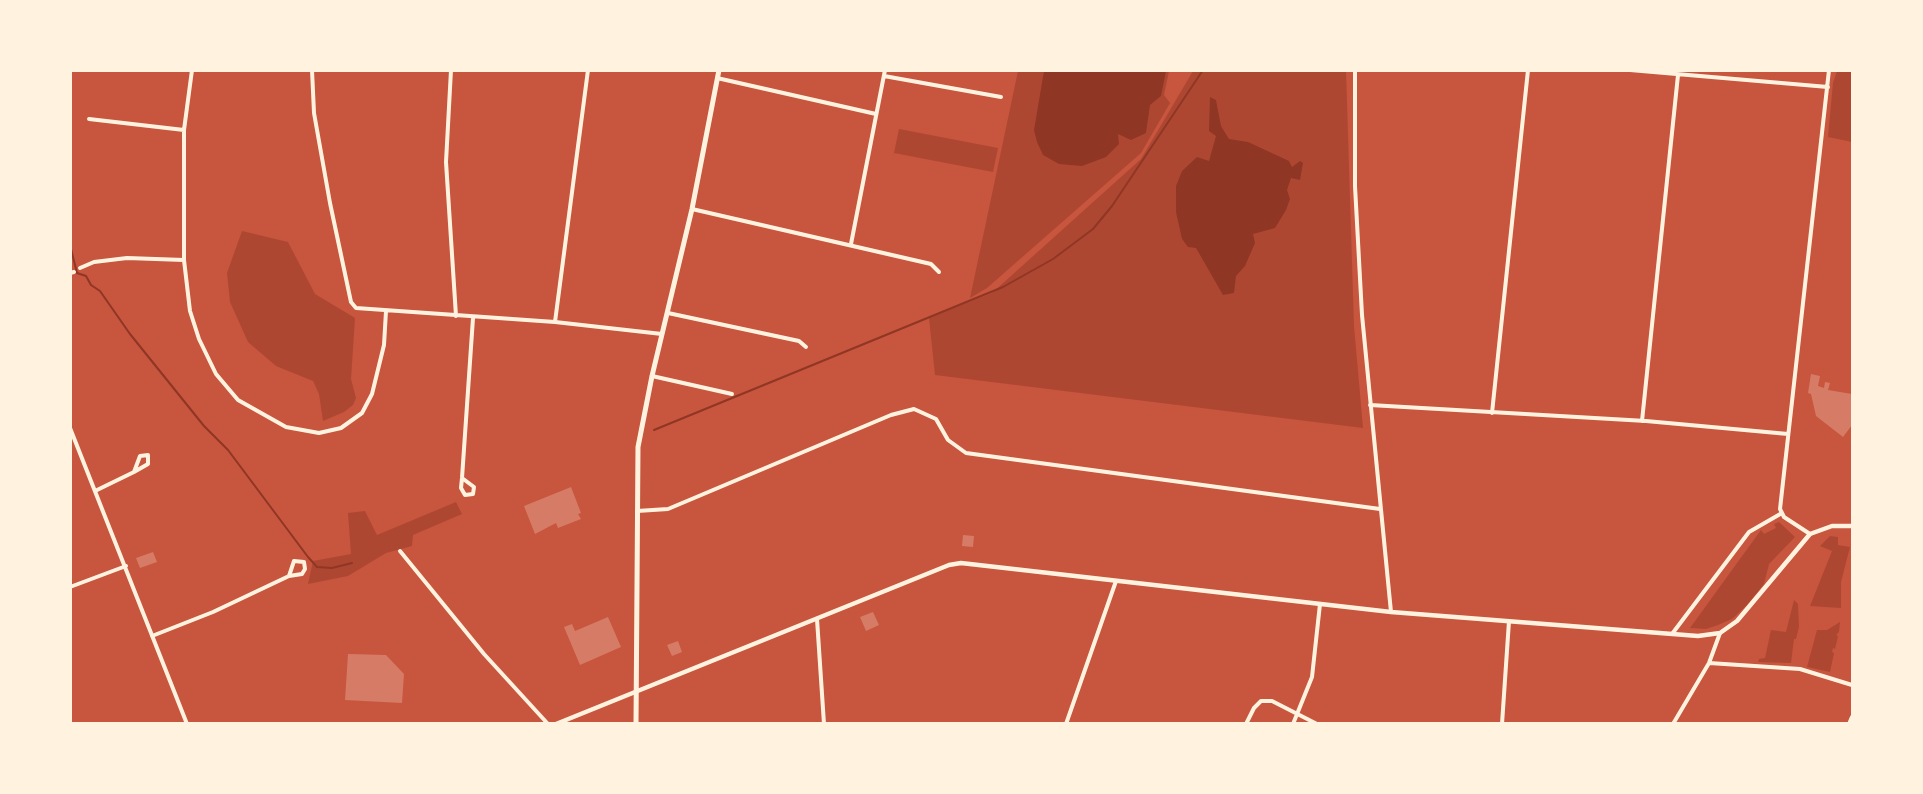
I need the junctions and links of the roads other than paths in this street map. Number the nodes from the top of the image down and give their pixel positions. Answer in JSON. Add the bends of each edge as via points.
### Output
{"nodes":[{"id":1,"x":192,"y":70,"type":"edge"},
{"id":2,"x":312,"y":70,"type":"edge"},
{"id":3,"x":451,"y":70,"type":"edge"},
{"id":4,"x":588,"y":70,"type":"edge"},
{"id":5,"x":719,"y":70,"type":"edge"},
{"id":6,"x":885,"y":70,"type":"edge"},
{"id":7,"x":1356,"y":70,"type":"edge"},
{"id":8,"x":1528,"y":70,"type":"edge"},
{"id":9,"x":1630,"y":70,"type":"edge"},
{"id":10,"x":1829,"y":70,"type":"edge"},
{"id":11,"x":1678,"y":75,"type":"junction"},
{"id":12,"x":884,"y":76,"type":"junction"},
{"id":13,"x":717,"y":78,"type":"junction"},
{"id":14,"x":1828,"y":87,"type":"junction"},
{"id":15,"x":1000,"y":97,"type":"dead end"},
{"id":16,"x":876,"y":114,"type":"junction"},
{"id":17,"x":89,"y":119,"type":"dead end"},
{"id":18,"x":184,"y":130,"type":"junction"},
{"id":19,"x":692,"y":209,"type":"junction"},
{"id":20,"x":851,"y":244,"type":"junction"},
{"id":21,"x":183,"y":260,"type":"junction"},
{"id":22,"x":80,"y":268,"type":"dead end"},
{"id":23,"x":939,"y":272,"type":"dead end"},
{"id":24,"x":386,"y":311,"type":"junction"},
{"id":25,"x":668,"y":313,"type":"junction"},
{"id":26,"x":456,"y":316,"type":"junction"},
{"id":27,"x":473,"y":318,"type":"junction"},
{"id":28,"x":555,"y":322,"type":"junction"},
{"id":29,"x":663,"y":334,"type":"junction"},
{"id":30,"x":806,"y":347,"type":"dead end"},
{"id":31,"x":652,"y":376,"type":"junction"},
{"id":32,"x":732,"y":394,"type":"dead end"},
{"id":33,"x":1370,"y":405,"type":"junction"},
{"id":34,"x":1492,"y":413,"type":"junction"},
{"id":35,"x":1642,"y":421,"type":"junction"},
{"id":36,"x":70,"y":428,"type":"edge"},
{"id":37,"x":1788,"y":434,"type":"junction"},
{"id":38,"x":134,"y":472,"type":"junction"},
{"id":39,"x":462,"y":477,"type":"junction"},
{"id":40,"x":95,"y":491,"type":"junction"},
{"id":41,"x":1380,"y":509,"type":"junction"},
{"id":42,"x":636,"y":511,"type":"junction"},
{"id":43,"x":1782,"y":513,"type":"junction"},
{"id":44,"x":1852,"y":526,"type":"edge"},
{"id":45,"x":1810,"y":534,"type":"junction"},
{"id":46,"x":400,"y":551,"type":"dead end"},
{"id":47,"x":126,"y":566,"type":"junction"},
{"id":48,"x":289,"y":576,"type":"junction"},
{"id":49,"x":1116,"y":580,"type":"junction"},
{"id":50,"x":70,"y":587,"type":"edge"},
{"id":51,"x":1320,"y":604,"type":"junction"},
{"id":52,"x":1390,"y":612,"type":"junction"},
{"id":53,"x":817,"y":619,"type":"junction"},
{"id":54,"x":1509,"y":621,"type":"junction"},
{"id":55,"x":1720,"y":633,"type":"junction"},
{"id":56,"x":1672,"y":634,"type":"junction"},
{"id":57,"x":152,"y":636,"type":"junction"},
{"id":58,"x":1709,"y":663,"type":"junction"},
{"id":59,"x":1852,"y":685,"type":"edge"},
{"id":60,"x":636,"y":691,"type":"junction"},
{"id":61,"x":1297,"y":714,"type":"junction"},
{"id":62,"x":1852,"y":717,"type":"edge"},
{"id":63,"x":187,"y":723,"type":"edge"},
{"id":64,"x":548,"y":723,"type":"edge"},
{"id":65,"x":556,"y":723,"type":"edge"},
{"id":66,"x":636,"y":723,"type":"edge"},
{"id":67,"x":824,"y":723,"type":"edge"},
{"id":68,"x":1066,"y":723,"type":"edge"},
{"id":69,"x":1246,"y":723,"type":"edge"},
{"id":70,"x":1293,"y":723,"type":"edge"},
{"id":71,"x":1317,"y":723,"type":"edge"},
{"id":72,"x":1502,"y":723,"type":"edge"},
{"id":73,"x":1673,"y":723,"type":"edge"},
{"id":74,"x":1849,"y":723,"type":"edge"}],
"edges":[{"from":1,"to":18,"type":"street"},
{"from":2,"to":24,"type":"street","via":[[314,113],[351,302],[356,308]]},
{"from":3,"to":26,"type":"street","via":[[446,162]]},
{"from":4,"to":28,"type":"street"},
{"from":5,"to":13,"type":"main road"},
{"from":6,"to":12,"type":"street"},
{"from":7,"to":33,"type":"street","via":[[1355,186]]},
{"from":8,"to":34,"type":"street"},
{"from":9,"to":11,"type":"street"},
{"from":10,"to":14,"type":"street"},
{"from":11,"to":14,"type":"street"},
{"from":11,"to":35,"type":"street"},
{"from":12,"to":15,"type":"street"},
{"from":12,"to":16,"type":"street"},
{"from":13,"to":16,"type":"street"},
{"from":13,"to":19,"type":"main road"},
{"from":14,"to":37,"type":"street"},
{"from":16,"to":20,"type":"street"},
{"from":17,"to":18,"type":"street"},
{"from":18,"to":21,"type":"street"},
{"from":19,"to":20,"type":"street"},
{"from":19,"to":25,"type":"main road"},
{"from":20,"to":23,"type":"street","via":[[931,264]]},
{"from":21,"to":22,"type":"street","via":[[127,258]]},
{"from":21,"to":24,"type":"street","via":[[190,311],[216,374],[238,400],[299,430],[319,433],[341,428],[362,413],[378,373]]},
{"from":24,"to":26,"type":"street"},
{"from":25,"to":29,"type":"main road"},
{"from":25,"to":30,"type":"street","via":[[799,341]]},
{"from":26,"to":27,"type":"street"},
{"from":27,"to":28,"type":"street"},
{"from":27,"to":39,"type":"street"},
{"from":28,"to":29,"type":"street"},
{"from":29,"to":31,"type":"main road"},
{"from":31,"to":32,"type":"street"},
{"from":31,"to":42,"type":"main road","via":[[638,447]]},
{"from":33,"to":34,"type":"street"},
{"from":33,"to":41,"type":"street"},
{"from":34,"to":35,"type":"street"},
{"from":35,"to":37,"type":"street"},
{"from":36,"to":40,"type":"street"},
{"from":37,"to":43,"type":"street"},
{"from":38,"to":38,"type":"street","via":[[149,463],[148,455],[140,456]]},
{"from":38,"to":40,"type":"street"},
{"from":39,"to":39,"type":"street","via":[[462,493],[473,494],[474,487]]},
{"from":40,"to":47,"type":"street"},
{"from":41,"to":42,"type":"street","via":[[966,453],[948,440],[936,419],[914,409],[668,508]]},
{"from":41,"to":52,"type":"street"},
{"from":42,"to":60,"type":"main road"},
{"from":43,"to":45,"type":"street"},
{"from":43,"to":56,"type":"street","via":[[1749,532]]},
{"from":44,"to":45,"type":"street","via":[[1832,526]]},
{"from":45,"to":55,"type":"street","via":[[1737,621]]},
{"from":46,"to":64,"type":"street","via":[[484,654]]},
{"from":47,"to":50,"type":"street"},
{"from":47,"to":57,"type":"street"},
{"from":48,"to":48,"type":"street","via":[[303,572],[304,562],[294,561]]},
{"from":48,"to":57,"type":"street"},
{"from":49,"to":51,"type":"street"},
{"from":49,"to":53,"type":"street","via":[[961,563]]},
{"from":49,"to":68,"type":"street"},
{"from":51,"to":52,"type":"street"},
{"from":51,"to":61,"type":"street","via":[[1312,676]]},
{"from":52,"to":54,"type":"street"},
{"from":53,"to":60,"type":"street"},
{"from":53,"to":67,"type":"street"},
{"from":54,"to":56,"type":"street"},
{"from":54,"to":72,"type":"street"},
{"from":55,"to":56,"type":"street"},
{"from":55,"to":58,"type":"street"},
{"from":57,"to":63,"type":"street"},
{"from":58,"to":59,"type":"street","via":[[1800,669]]},
{"from":58,"to":73,"type":"street"},
{"from":60,"to":65,"type":"street"},
{"from":60,"to":66,"type":"main road"},
{"from":61,"to":69,"type":"street","via":[[1272,701],[1261,701]]},
{"from":61,"to":70,"type":"street"},
{"from":61,"to":71,"type":"street"},
{"from":62,"to":74,"type":"street"}]}
